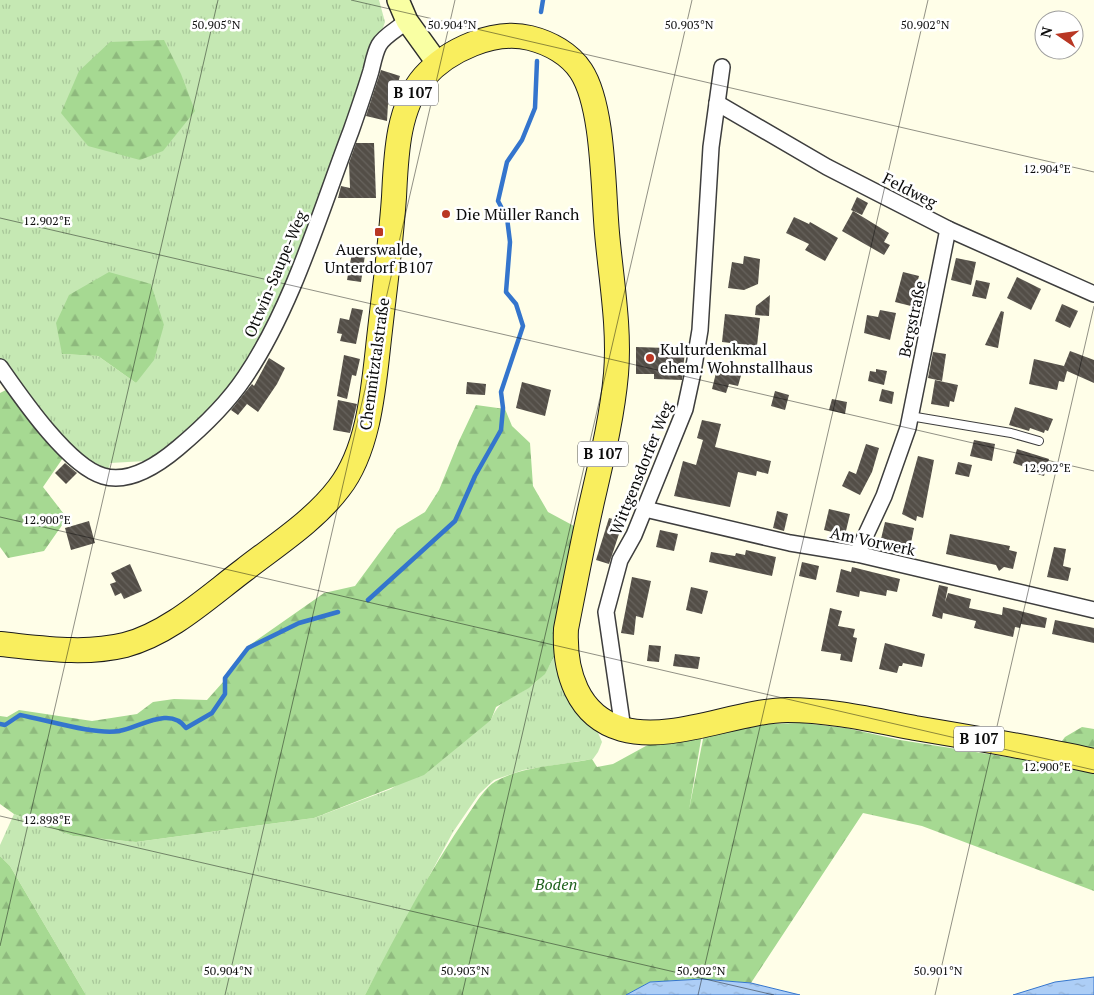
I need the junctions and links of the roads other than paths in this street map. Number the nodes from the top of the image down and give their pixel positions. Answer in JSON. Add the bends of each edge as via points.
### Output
{"nodes":[{"id":1,"x":398,"y":0,"type":"edge"},
{"id":2,"x":407,"y":21,"type":"junction"},
{"id":3,"x":438,"y":64,"type":"junction"},
{"id":4,"x":722,"y":66,"type":"dead end"},
{"id":5,"x":717,"y":103,"type":"junction"},
{"id":6,"x":948,"y":229,"type":"junction"},
{"id":7,"x":1094,"y":294,"type":"edge"},
{"id":8,"x":0,"y":368,"type":"edge"},
{"id":9,"x":910,"y":416,"type":"junction"},
{"id":10,"x":1039,"y":440,"type":"dead end"},
{"id":11,"x":645,"y":510,"type":"junction"},
{"id":12,"x":857,"y":554,"type":"junction"},
{"id":13,"x":1094,"y":610,"type":"edge"},
{"id":14,"x":0,"y":644,"type":"edge"},
{"id":15,"x":623,"y":729,"type":"junction"},
{"id":16,"x":1094,"y":760,"type":"edge"}],
"edges":[{"from":1,"to":2,"type":"main road"},
{"from":2,"to":3,"type":"main road"},
{"from":2,"to":8,"type":"street","name":"Ottwin-Saupe-Weg","via":[[379,45],[360,109],[270,336],[234,391],[192,436],[162,461],[143,471],[103,476],[82,464],[59,443]]},
{"from":3,"to":14,"type":"main road","name":"Chemnitztalstraße","number":"B 107","via":[[415,88],[403,123],[373,388],[359,450],[340,487],[307,521],[202,602],[144,638],[118,646],[75,650]]},
{"from":3,"to":15,"type":"main road","number":"B 107","via":[[474,44],[523,36],[545,43],[569,57],[590,88],[598,136],[615,322],[616,373],[566,629],[565,653],[568,671],[580,697],[600,717]]},
{"from":4,"to":5,"type":"street","name":"Wittgensdorfer Weg"},
{"from":5,"to":6,"type":"street","name":"Feldweg","via":[[828,167]]},
{"from":5,"to":11,"type":"street","name":"Wittgensdorfer Weg","via":[[711,147],[700,330],[693,372],[685,409]]},
{"from":6,"to":7,"type":"street","name":"Feldweg"},
{"from":6,"to":9,"type":"street","name":"Bergstraße"},
{"from":9,"to":10,"type":"lane"},
{"from":9,"to":12,"type":"street","name":"Bergstraße","via":[[897,463]]},
{"from":11,"to":12,"type":"street","name":"Am Vorwerk","via":[[790,543]]},
{"from":11,"to":15,"type":"street","name":"Wittgensdorfer Weg","via":[[620,560],[606,612]]},
{"from":12,"to":13,"type":"street","name":"Am Vorwerk"},
{"from":15,"to":16,"type":"main road","number":"B 107","via":[[653,732],[764,712],[811,711]]}]}
